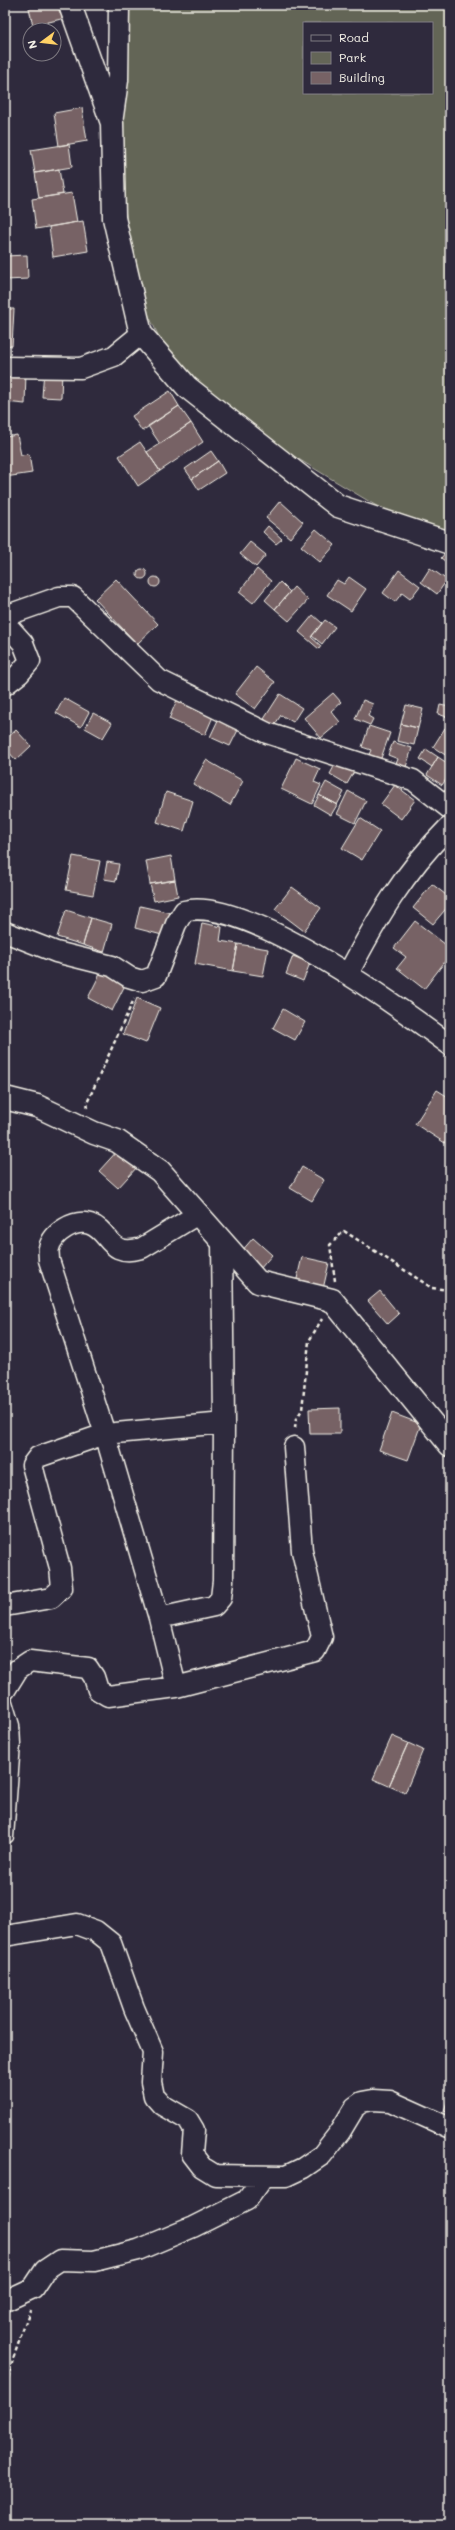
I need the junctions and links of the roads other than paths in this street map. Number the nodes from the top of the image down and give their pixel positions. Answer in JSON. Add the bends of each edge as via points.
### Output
{"nodes":[{"id":1,"x":70,"y":5,"type":"edge"},
{"id":2,"x":119,"y":5,"type":"edge"},
{"id":3,"x":112,"y":123,"type":"junction"},
{"id":4,"x":141,"y":334,"type":"junction"},
{"id":5,"x":5,"y":367,"type":"edge"},
{"id":6,"x":450,"y":543,"type":"edge"},
{"id":7,"x":5,"y":616,"type":"edge"},
{"id":8,"x":5,"y":623,"type":"edge"},
{"id":9,"x":5,"y":685,"type":"edge"},
{"id":10,"x":449,"y":819,"type":"edge"},
{"id":11,"x":5,"y":932,"type":"edge"},
{"id":12,"x":348,"y":974,"type":"junction"},
{"id":13,"x":450,"y":1045,"type":"edge"},
{"id":14,"x":5,"y":1098,"type":"edge"},
{"id":15,"x":198,"y":1214,"type":"junction"},
{"id":16,"x":222,"y":1242,"type":"junction"},
{"id":17,"x":224,"y":1423,"type":"junction"},
{"id":18,"x":105,"y":1434,"type":"junction"},
{"id":19,"x":450,"y":1445,"type":"edge"},
{"id":20,"x":294,"y":1447,"type":"dead end"},
{"id":21,"x":5,"y":1606,"type":"edge"},
{"id":22,"x":159,"y":1618,"type":"junction"},
{"id":23,"x":176,"y":1687,"type":"junction"},
{"id":24,"x":5,"y":1690,"type":"edge"},
{"id":25,"x":5,"y":1695,"type":"edge"},
{"id":26,"x":8,"y":1837,"type":"dead end"},
{"id":27,"x":5,"y":1936,"type":"edge"},
{"id":28,"x":450,"y":2128,"type":"edge"},
{"id":29,"x":264,"y":2177,"type":"junction"},
{"id":30,"x":5,"y":2301,"type":"edge"}],
"edges":[{"from":1,"to":3,"type":"street"},
{"from":2,"to":3,"type":"street","via":[[118,80]]},
{"from":3,"to":4,"type":"street","via":[[114,218]]},
{"from":4,"to":5,"type":"street","via":[[114,356],[81,368]]},
{"from":4,"to":6,"type":"street","via":[[187,387],[338,506]]},
{"from":7,"to":10,"type":"street","via":[[59,596],[73,597],[159,680],[267,733],[413,780]]},
{"from":8,"to":9,"type":"street","via":[[23,643],[30,661]]},
{"from":10,"to":12,"type":"street","via":[[377,918]]},
{"from":11,"to":12,"type":"street","via":[[56,952],[112,966],[129,977],[142,981],[156,976],[176,924],[184,911],[195,908],[257,925]]},
{"from":12,"to":13,"type":"street","via":[[368,985]]},
{"from":14,"to":15,"type":"street","via":[[38,1106],[94,1133],[117,1140],[160,1171]]},
{"from":15,"to":16,"type":"street"},
{"from":15,"to":18,"type":"street","via":[[142,1248],[131,1251],[116,1246],[92,1224],[81,1222],[69,1226],[57,1235],[49,1247],[49,1260]]},
{"from":16,"to":17,"type":"street"},
{"from":16,"to":19,"type":"street","via":[[258,1282],[332,1300]]},
{"from":17,"to":18,"type":"street"},
{"from":17,"to":22,"type":"street","via":[[221,1598],[214,1606]]},
{"from":18,"to":21,"type":"street","via":[[38,1457],[32,1465],[60,1568],[62,1588],[51,1598]]},
{"from":18,"to":22,"type":"street"},
{"from":20,"to":23,"type":"street","via":[[302,1551],[322,1637],[315,1651]]},
{"from":22,"to":23,"type":"street"},
{"from":23,"to":24,"type":"street","via":[[108,1696],[98,1690],[88,1668],[30,1661],[18,1668]]},
{"from":25,"to":26,"type":"lane","via":[[14,1724],[15,1744]]},
{"from":27,"to":29,"type":"street","via":[[77,1924],[96,1931],[111,1942],[134,2008],[153,2052],[151,2082],[154,2096],[162,2105],[188,2120],[194,2130],[192,2154],[202,2167],[214,2175]]},
{"from":28,"to":29,"type":"street","via":[[390,2101],[362,2102],[355,2107],[322,2156],[286,2176]]},
{"from":29,"to":30,"type":"street","via":[[248,2200],[193,2227],[138,2250],[94,2261],[60,2260],[45,2270],[33,2288]]}]}
